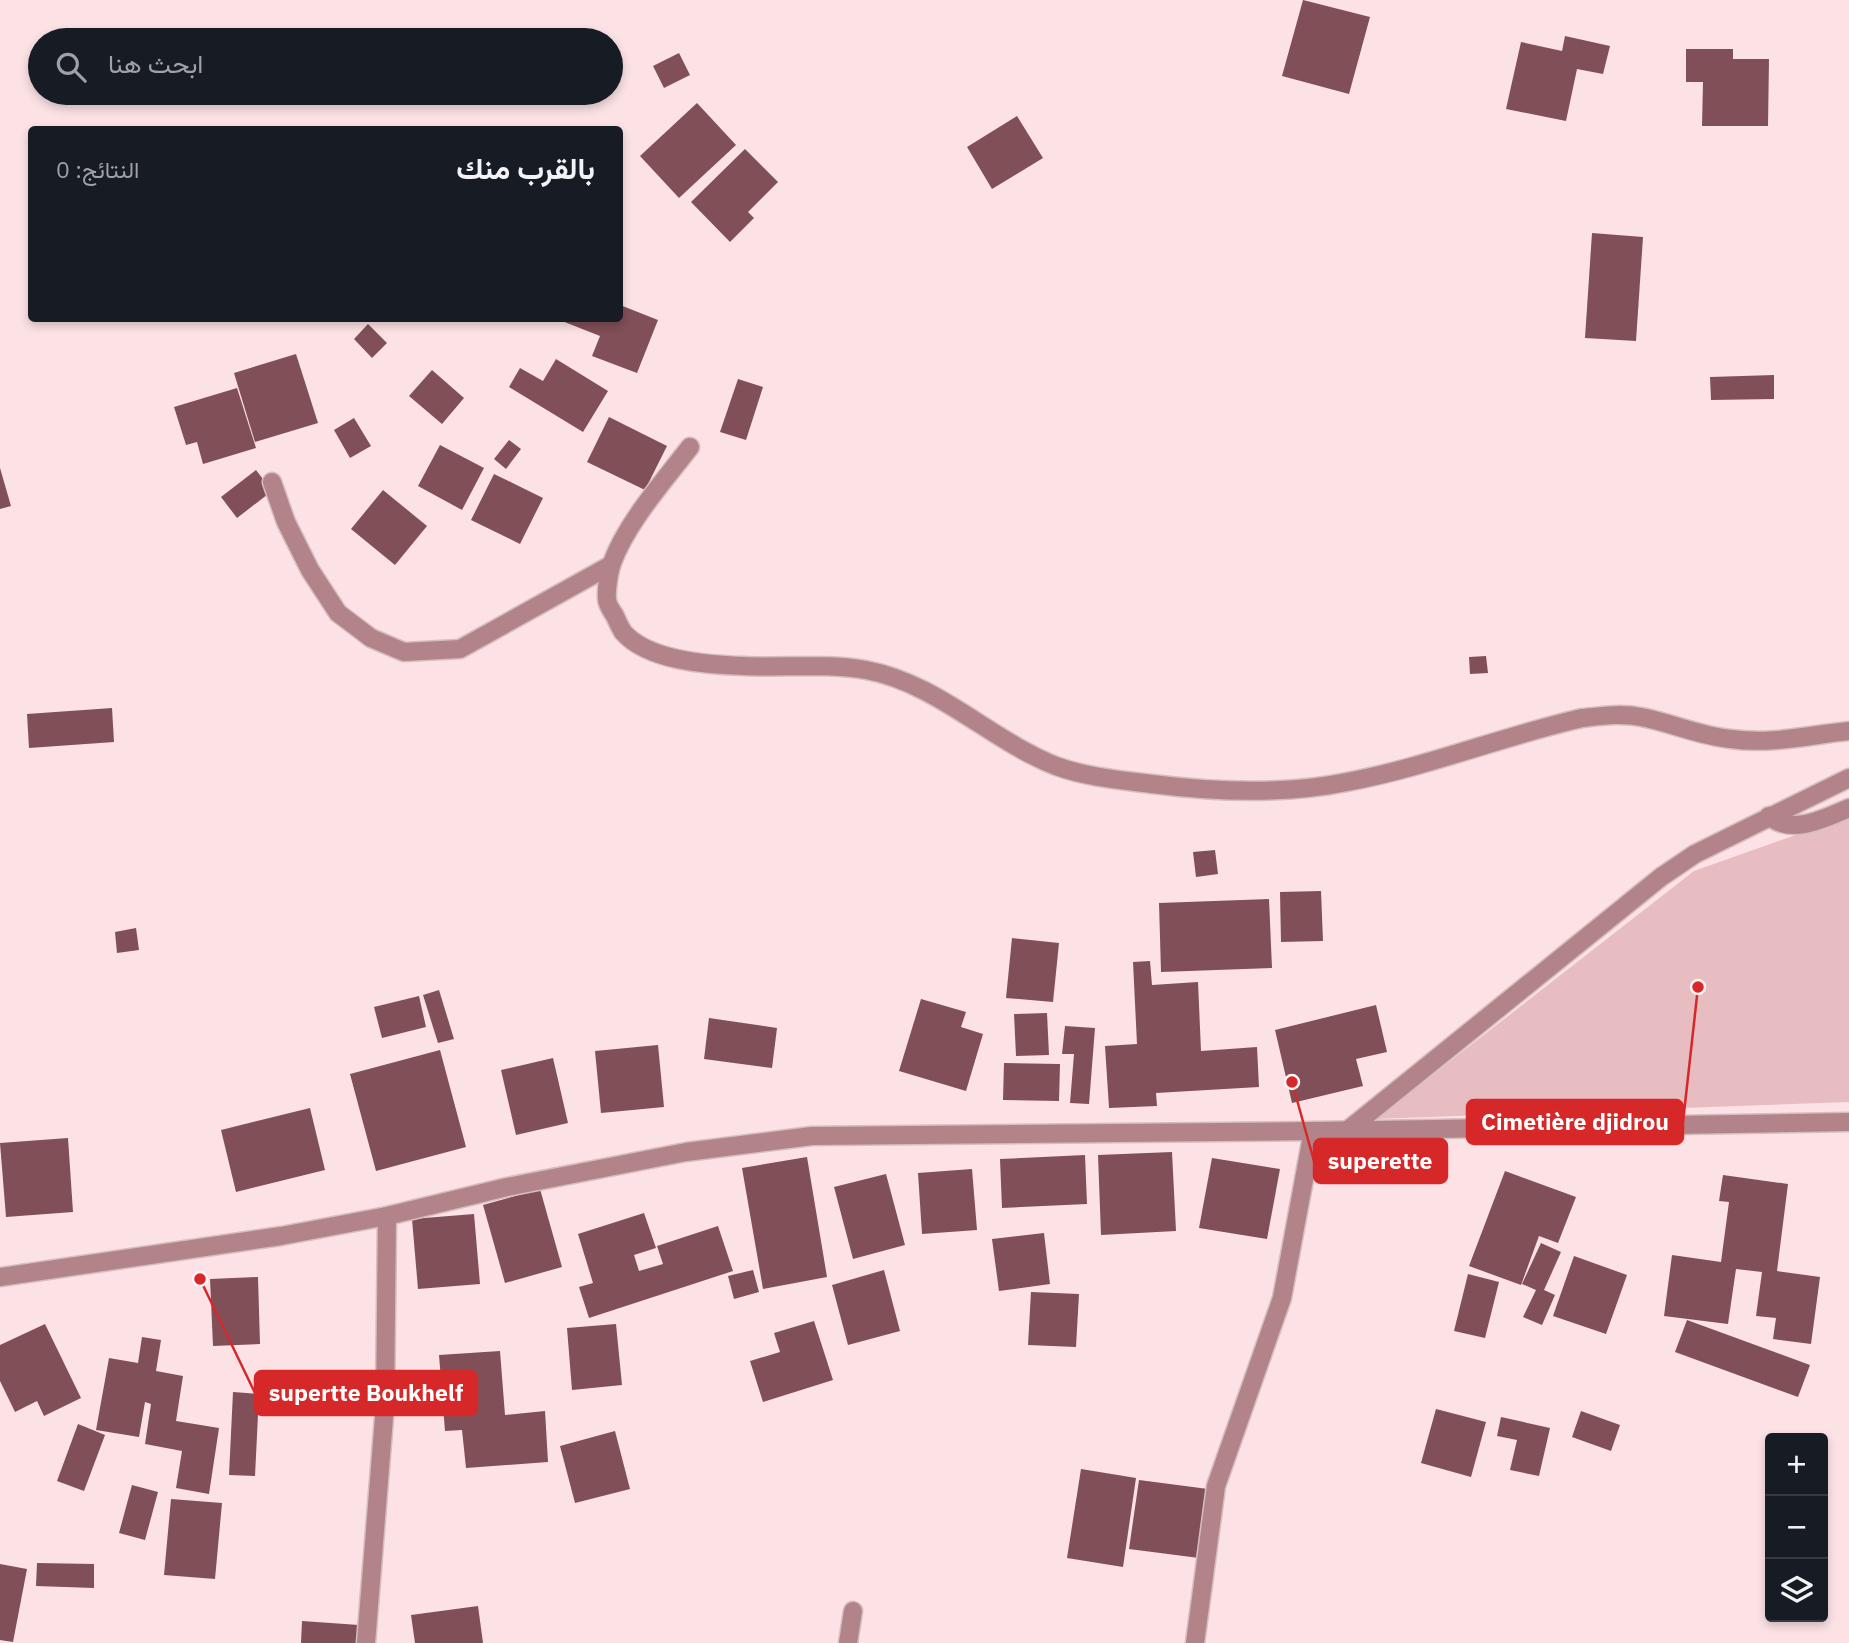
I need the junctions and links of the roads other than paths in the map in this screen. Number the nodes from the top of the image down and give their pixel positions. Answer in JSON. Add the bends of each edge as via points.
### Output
{"nodes":[{"id":1,"x":690,"y":447,"type":"dead end"},
{"id":2,"x":272,"y":482,"type":"dead end"},
{"id":3,"x":611,"y":565,"type":"junction"},
{"id":4,"x":1849,"y":731,"type":"edge"},
{"id":5,"x":1849,"y":778,"type":"edge"},
{"id":6,"x":1849,"y":808,"type":"edge"},
{"id":7,"x":1769,"y":816,"type":"junction"},
{"id":8,"x":1849,"y":1122,"type":"edge"},
{"id":9,"x":1348,"y":1130,"type":"junction"},
{"id":10,"x":1313,"y":1131,"type":"junction"},
{"id":11,"x":387,"y":1216,"type":"junction"},
{"id":12,"x":0,"y":1277,"type":"edge"},
{"id":13,"x":853,"y":1611,"type":"dead end"},
{"id":14,"x":366,"y":1643,"type":"edge"},
{"id":15,"x":848,"y":1643,"type":"edge"},
{"id":16,"x":1195,"y":1643,"type":"edge"}],
"edges":[{"from":1,"to":3,"type":"street","via":[[626,536]]},
{"from":2,"to":3,"type":"street","via":[[310,570],[338,613],[370,638],[404,652],[460,649]]},
{"from":3,"to":4,"type":"street","via":[[607,601],[624,632],[649,651],[698,663],[868,671],[907,683],[1008,743],[1058,766],[1111,779],[1238,790],[1343,783],[1559,723],[1606,715],[1640,717],[1732,740],[1768,741]]},
{"from":5,"to":7,"type":"street"},
{"from":6,"to":7,"type":"street","via":[[1803,824],[1785,824]]},
{"from":7,"to":9,"type":"street","via":[[1695,854],[1634,897]]},
{"from":8,"to":9,"type":"street"},
{"from":9,"to":10,"type":"street"},
{"from":10,"to":11,"type":"street","via":[[812,1136],[686,1152]]},
{"from":10,"to":16,"type":"street","via":[[1282,1298],[1216,1486]]},
{"from":11,"to":12,"type":"street"},
{"from":11,"to":14,"type":"street","via":[[385,1405]]},
{"from":13,"to":15,"type":"street"}]}
